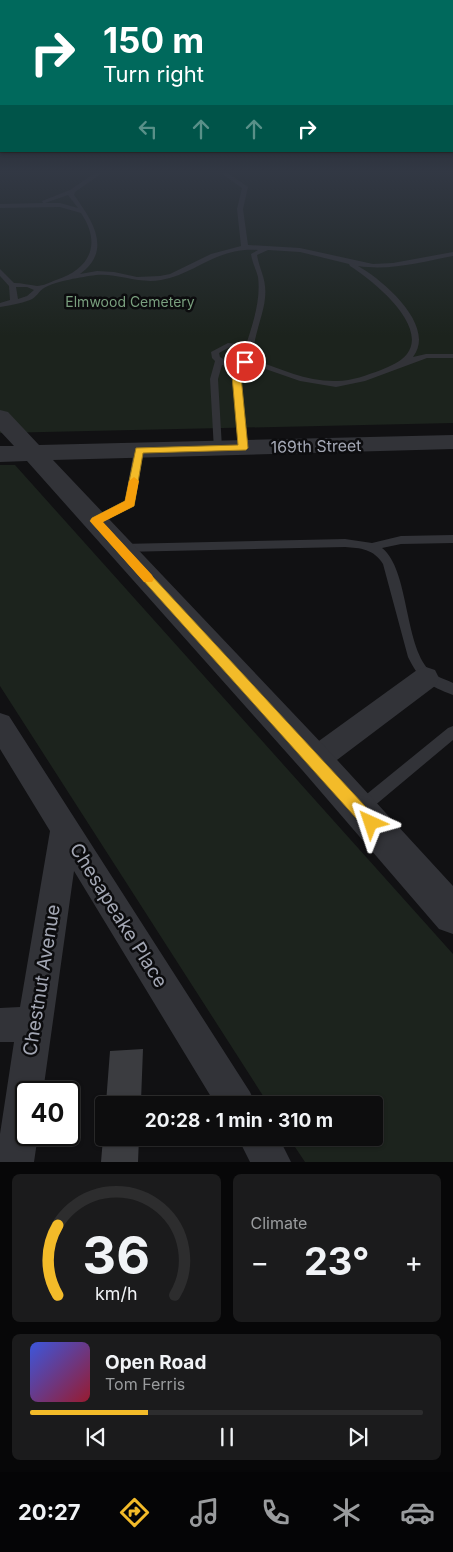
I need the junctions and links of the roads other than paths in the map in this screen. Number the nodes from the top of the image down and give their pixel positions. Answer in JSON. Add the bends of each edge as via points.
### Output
{"nodes":[{"id":1,"x":92,"y":227,"type":"edge"},
{"id":2,"x":241,"y":227,"type":"edge"},
{"id":3,"x":245,"y":247,"type":"junction"},
{"id":4,"x":270,"y":248,"type":"junction"},
{"id":5,"x":225,"y":251,"type":"junction"},
{"id":6,"x":453,"y":254,"type":"edge"},
{"id":7,"x":92,"y":257,"type":"junction"},
{"id":8,"x":254,"y":258,"type":"junction"},
{"id":9,"x":344,"y":261,"type":"junction"},
{"id":10,"x":382,"y":266,"type":"junction"},
{"id":11,"x":0,"y":271,"type":"edge"},
{"id":12,"x":114,"y":274,"type":"junction"},
{"id":13,"x":70,"y":278,"type":"junction"},
{"id":14,"x":374,"y":280,"type":"junction"},
{"id":15,"x":12,"y":285,"type":"junction"},
{"id":16,"x":38,"y":288,"type":"junction"},
{"id":17,"x":14,"y":300,"type":"junction"},
{"id":18,"x":0,"y":305,"type":"edge"},
{"id":19,"x":248,"y":350,"type":"junction"},
{"id":20,"x":453,"y":356,"type":"edge"},
{"id":21,"x":248,"y":360,"type":"junction"},
{"id":22,"x":219,"y":361,"type":"junction"},
{"id":23,"x":236,"y":364,"type":"junction"},
{"id":24,"x":401,"y":364,"type":"junction"},
{"id":25,"x":0,"y":417,"type":"edge"},
{"id":26,"x":453,"y":442,"type":"edge"},
{"id":27,"x":216,"y":448,"type":"junction"},
{"id":28,"x":243,"y":448,"type":"junction"},
{"id":29,"x":139,"y":450,"type":"junction"},
{"id":30,"x":33,"y":453,"type":"junction"},
{"id":31,"x":0,"y":454,"type":"edge"},
{"id":32,"x":95,"y":521,"type":"junction"},
{"id":33,"x":453,"y":539,"type":"edge"},
{"id":34,"x":373,"y":546,"type":"junction"},
{"id":35,"x":120,"y":548,"type":"junction"},
{"id":36,"x":426,"y":678,"type":"junction"},
{"id":37,"x":453,"y":689,"type":"edge"},
{"id":38,"x":0,"y":725,"type":"edge"},
{"id":39,"x":453,"y":732,"type":"edge"},
{"id":40,"x":315,"y":760,"type":"junction"},
{"id":41,"x":359,"y":810,"type":"junction"},
{"id":42,"x":65,"y":829,"type":"junction"},
{"id":43,"x":453,"y":915,"type":"edge"},
{"id":44,"x":34,"y":1024,"type":"junction"},
{"id":45,"x":0,"y":1025,"type":"edge"},
{"id":46,"x":231,"y":1096,"type":"edge"},
{"id":47,"x":15,"y":1162,"type":"edge"}],
"edges":[{"from":1,"to":7,"type":"lane"},
{"from":2,"to":3,"type":"lane"},
{"from":3,"to":4,"type":"lane"},
{"from":3,"to":5,"type":"lane"},
{"from":4,"to":8,"type":"lane","via":[[254,254]]},
{"from":4,"to":9,"type":"lane","via":[[300,250]]},
{"from":5,"to":8,"type":"lane"},
{"from":5,"to":12,"type":"lane","via":[[160,278],[137,279]]},
{"from":6,"to":10,"type":"lane"},
{"from":7,"to":12,"type":"lane","via":[[96,265]]},
{"from":7,"to":13,"type":"lane"},
{"from":8,"to":19,"type":"lane","via":[[261,276],[262,293]]},
{"from":9,"to":10,"type":"lane"},
{"from":9,"to":14,"type":"lane"},
{"from":10,"to":14,"type":"lane","via":[[375,272]]},
{"from":11,"to":15,"type":"lane"},
{"from":12,"to":13,"type":"lane","via":[[97,273]]},
{"from":13,"to":16,"type":"lane"},
{"from":14,"to":24,"type":"lane","via":[[393,296],[404,311],[415,338],[414,349]]},
{"from":15,"to":16,"type":"lane"},
{"from":15,"to":17,"type":"lane"},
{"from":16,"to":17,"type":"lane","via":[[29,299]]},
{"from":17,"to":18,"type":"lane"},
{"from":19,"to":21,"type":"lane"},
{"from":19,"to":22,"type":"lane","via":[[234,344],[222,346],[215,352]]},
{"from":20,"to":24,"type":"lane","via":[[426,356]]},
{"from":21,"to":23,"type":"lane"},
{"from":21,"to":24,"type":"lane","via":[[310,380],[335,384],[354,381]]},
{"from":22,"to":23,"type":"lane"},
{"from":22,"to":27,"type":"lane","via":[[214,379]]},
{"from":23,"to":28,"type":"lane"},
{"from":25,"to":30,"type":"street"},
{"from":26,"to":28,"type":"street","name":"169th Street"},
{"from":27,"to":28,"type":"street","name":"169th Street"},
{"from":27,"to":29,"type":"street","name":"169th Street"},
{"from":29,"to":30,"type":"street","name":"169th Street"},
{"from":29,"to":32,"type":"lane","via":[[130,503]]},
{"from":30,"to":31,"type":"street","name":"169th Street"},
{"from":30,"to":32,"type":"street"},
{"from":32,"to":35,"type":"street"},
{"from":33,"to":34,"type":"lane","via":[[408,540]]},
{"from":34,"to":35,"type":"lane","via":[[345,543]]},
{"from":34,"to":36,"type":"lane","via":[[388,563],[414,657]]},
{"from":35,"to":40,"type":"street"},
{"from":36,"to":37,"type":"lane"},
{"from":36,"to":40,"type":"street"},
{"from":38,"to":42,"type":"street","name":"Chesapeake Place"},
{"from":39,"to":41,"type":"lane"},
{"from":40,"to":41,"type":"street"},
{"from":41,"to":43,"type":"street"},
{"from":42,"to":44,"type":"street","name":"Chestnut Avenue"},
{"from":42,"to":46,"type":"street","name":"Chesapeake Place"},
{"from":44,"to":45,"type":"street"},
{"from":44,"to":47,"type":"street","name":"Chestnut Avenue"}]}
